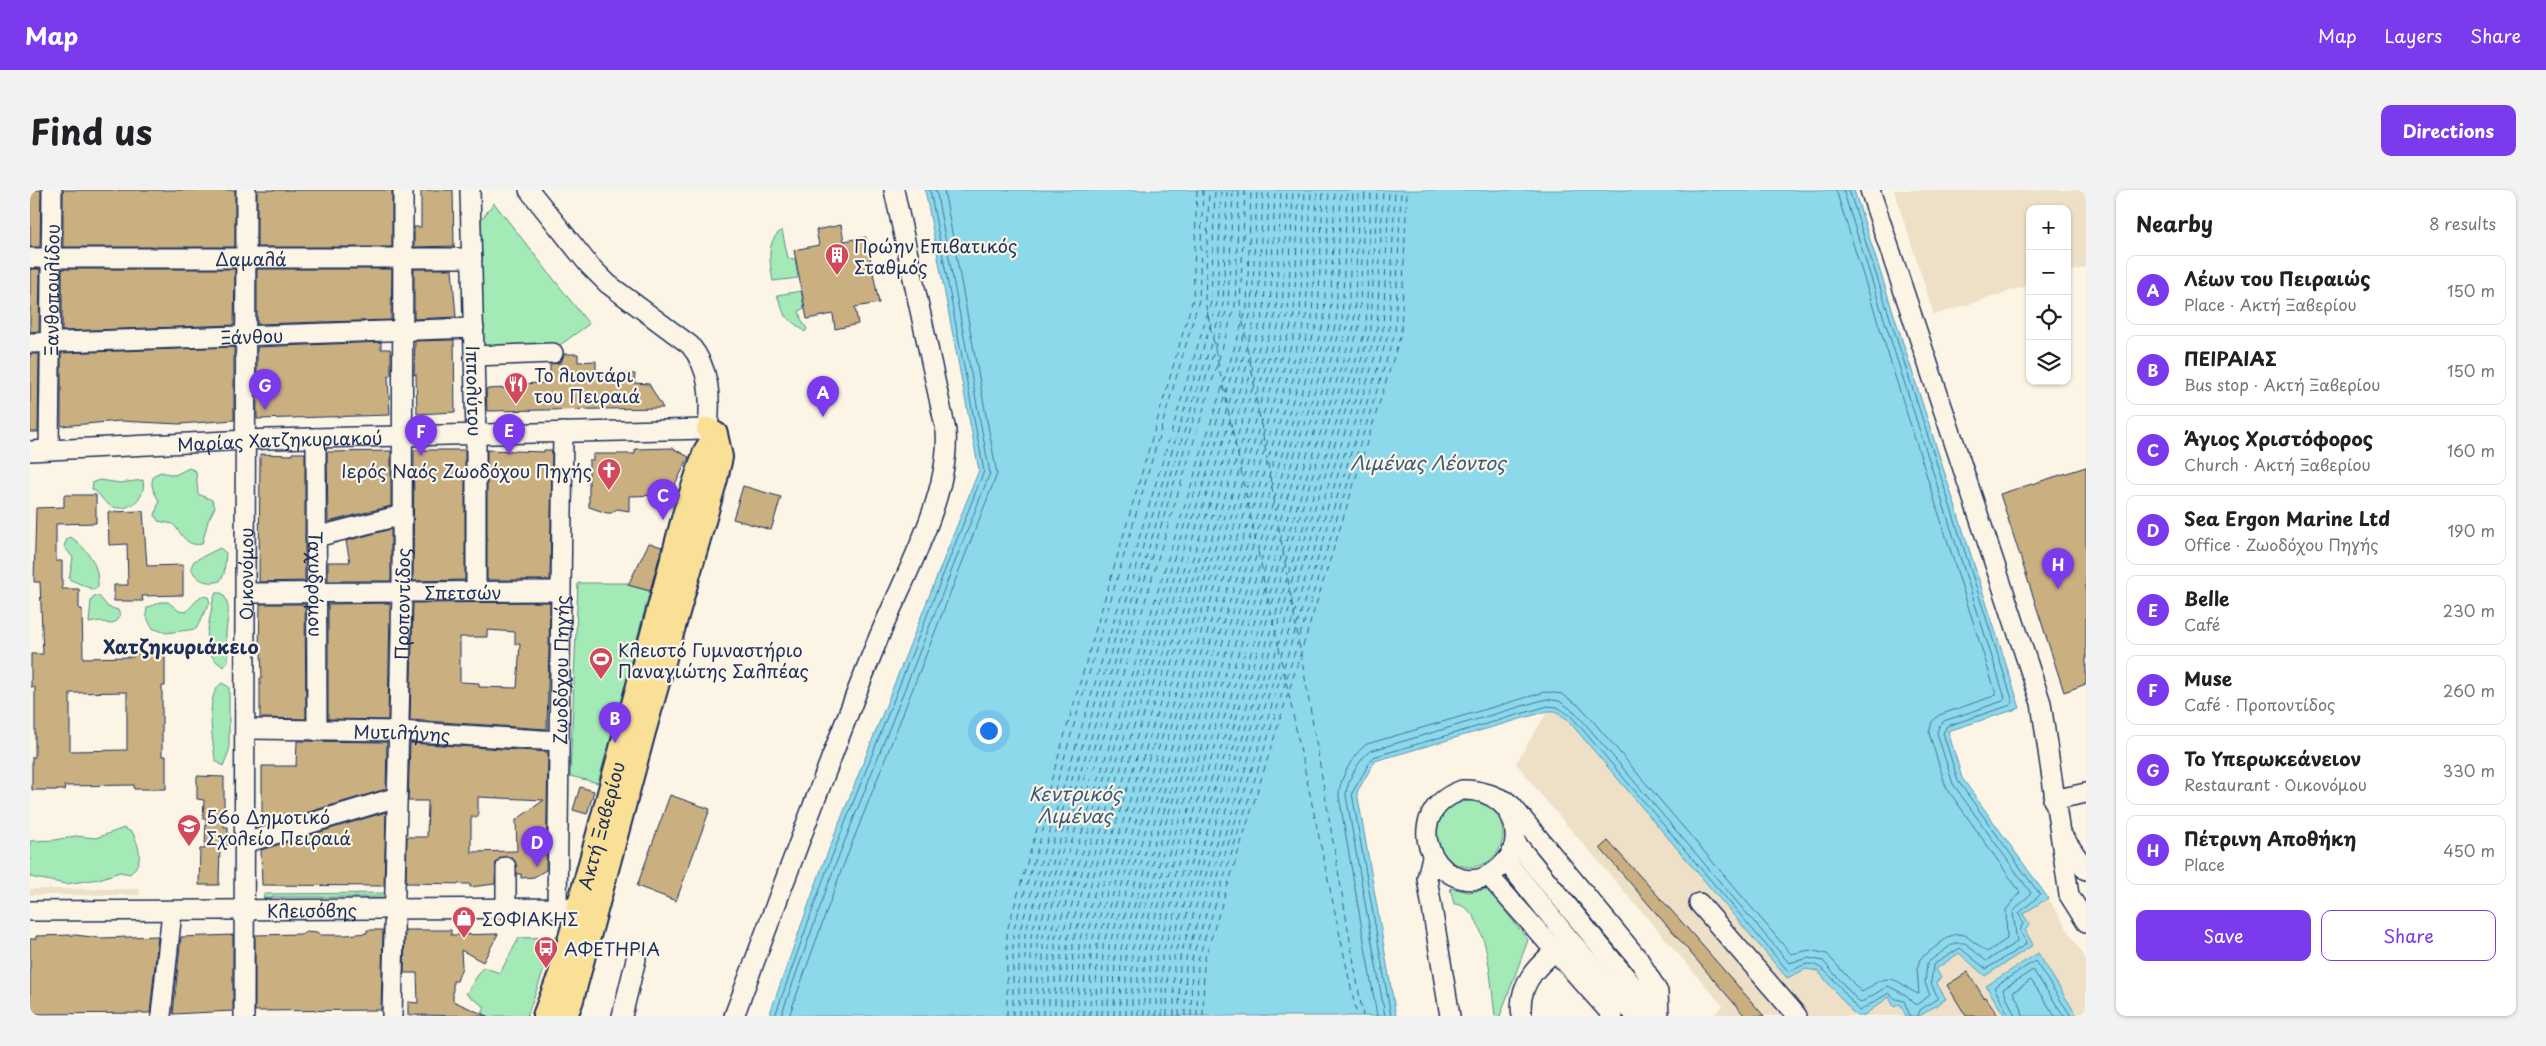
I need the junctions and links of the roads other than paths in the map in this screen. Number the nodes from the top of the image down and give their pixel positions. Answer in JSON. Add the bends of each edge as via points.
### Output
{"nodes":[{"id":1,"x":52,"y":190,"type":"edge"},
{"id":2,"x":246,"y":190,"type":"edge"},
{"id":3,"x":403,"y":190,"type":"edge"},
{"id":4,"x":470,"y":190,"type":"edge"},
{"id":5,"x":529,"y":190,"type":"edge"},
{"id":6,"x":894,"y":190,"type":"edge"},
{"id":7,"x":1870,"y":190,"type":"edge"},
{"id":8,"x":30,"y":258,"type":"edge"},
{"id":9,"x":472,"y":258,"type":"junction"},
{"id":10,"x":52,"y":259,"type":"junction"},
{"id":11,"x":246,"y":259,"type":"junction"},
{"id":12,"x":403,"y":260,"type":"junction"},
{"id":13,"x":474,"y":328,"type":"junction"},
{"id":14,"x":403,"y":330,"type":"junction"},
{"id":15,"x":246,"y":336,"type":"junction"},
{"id":16,"x":52,"y":342,"type":"junction"},
{"id":17,"x":30,"y":343,"type":"edge"},
{"id":18,"x":553,"y":353,"type":"dead end"},
{"id":19,"x":474,"y":356,"type":"junction"},
{"id":20,"x":712,"y":431,"type":"junction"},
{"id":21,"x":563,"y":432,"type":"junction"},
{"id":22,"x":476,"y":435,"type":"junction"},
{"id":23,"x":402,"y":437,"type":"junction"},
{"id":24,"x":316,"y":438,"type":"junction"},
{"id":25,"x":247,"y":440,"type":"junction"},
{"id":26,"x":49,"y":450,"type":"junction"},
{"id":27,"x":30,"y":451,"type":"edge"},
{"id":28,"x":402,"y":515,"type":"junction"},
{"id":29,"x":316,"y":537,"type":"junction"},
{"id":30,"x":560,"y":590,"type":"junction"},
{"id":31,"x":247,"y":592,"type":"junction"},
{"id":32,"x":316,"y":592,"type":"junction"},
{"id":33,"x":476,"y":592,"type":"junction"},
{"id":34,"x":402,"y":593,"type":"junction"},
{"id":35,"x":246,"y":729,"type":"junction"},
{"id":36,"x":317,"y":731,"type":"junction"},
{"id":37,"x":399,"y":732,"type":"junction"},
{"id":38,"x":558,"y":741,"type":"junction"},
{"id":39,"x":2086,"y":793,"type":"edge"},
{"id":40,"x":1489,"y":794,"type":"junction"},
{"id":41,"x":397,"y":797,"type":"junction"},
{"id":42,"x":2054,"y":800,"type":"junction"},
{"id":43,"x":2058,"y":830,"type":"junction"},
{"id":44,"x":245,"y":842,"type":"junction"},
{"id":45,"x":1515,"y":842,"type":"junction"},
{"id":46,"x":1432,"y":858,"type":"junction"},
{"id":47,"x":1507,"y":862,"type":"junction"},
{"id":48,"x":503,"y":868,"type":"dead end"},
{"id":49,"x":2086,"y":870,"type":"edge"},
{"id":50,"x":1488,"y":875,"type":"junction"},
{"id":51,"x":1699,"y":903,"type":"dead end"},
{"id":52,"x":394,"y":908,"type":"junction"},
{"id":53,"x":503,"y":908,"type":"junction"},
{"id":54,"x":577,"y":909,"type":"junction"},
{"id":55,"x":245,"y":910,"type":"junction"},
{"id":56,"x":172,"y":911,"type":"junction"},
{"id":57,"x":30,"y":912,"type":"edge"},
{"id":58,"x":2086,"y":922,"type":"edge"},
{"id":59,"x":1562,"y":945,"type":"junction"},
{"id":60,"x":636,"y":959,"type":"dead end"},
{"id":61,"x":161,"y":1016,"type":"edge"},
{"id":62,"x":244,"y":1016,"type":"edge"},
{"id":63,"x":392,"y":1016,"type":"edge"},
{"id":64,"x":544,"y":1016,"type":"edge"},
{"id":65,"x":566,"y":1016,"type":"edge"},
{"id":66,"x":622,"y":1016,"type":"edge"},
{"id":67,"x":734,"y":1016,"type":"edge"},
{"id":68,"x":1450,"y":1016,"type":"edge"},
{"id":69,"x":1522,"y":1016,"type":"edge"},
{"id":70,"x":1613,"y":1016,"type":"edge"},
{"id":71,"x":1636,"y":1016,"type":"edge"},
{"id":72,"x":1655,"y":1016,"type":"edge"},
{"id":73,"x":1659,"y":1016,"type":"edge"},
{"id":74,"x":1796,"y":1016,"type":"edge"}],
"edges":[{"from":1,"to":10,"type":"street","name":"Ξανθοπουλίδου"},
{"from":2,"to":11,"type":"street","name":"Οικονόμου"},
{"from":3,"to":12,"type":"street","name":"Προποντίδος"},
{"from":4,"to":9,"type":"street","name":"Ιππολύτου"},
{"from":5,"to":20,"type":"street","via":[[608,284],[696,352],[704,368],[710,394]]},
{"from":6,"to":67,"type":"street","via":[[946,430],[946,465],[930,516],[799,839]]},
{"from":7,"to":42,"type":"street","via":[[2041,703]]},
{"from":8,"to":10,"type":"street","name":"Δαμαλά"},
{"from":9,"to":12,"type":"street","name":"Δαμαλά"},
{"from":9,"to":13,"type":"street","name":"Ιππολύτου"},
{"from":10,"to":11,"type":"street","name":"Δαμαλά"},
{"from":10,"to":16,"type":"street","name":"Ξανθοπουλίδου"},
{"from":11,"to":12,"type":"street","name":"Δαμαλά"},
{"from":11,"to":15,"type":"street","name":"Οικονόμου"},
{"from":12,"to":14,"type":"street","name":"Προποντίδος"},
{"from":13,"to":14,"type":"street","name":"Ξάνθου"},
{"from":13,"to":19,"type":"street","name":"Ιππολύτου"},
{"from":14,"to":15,"type":"street","name":"Ξάνθου"},
{"from":14,"to":23,"type":"street","name":"Προποντίδος"},
{"from":15,"to":16,"type":"street","name":"Ξάνθου"},
{"from":15,"to":25,"type":"street","name":"Οικονόμου"},
{"from":16,"to":17,"type":"street","name":"Ξάνθου"},
{"from":16,"to":26,"type":"street","name":"Ξανθοπουλίδου"},
{"from":18,"to":19,"type":"street"},
{"from":19,"to":22,"type":"street","name":"Ιππολύτου"},
{"from":20,"to":21,"type":"street","name":"Μαρίας Χατζηκυριακού"},
{"from":20,"to":54,"type":"main road","name":"Ακτή Ξαβερίου","via":[[685,510]]},
{"from":21,"to":22,"type":"street","name":"Μαρίας Χατζηκυριακού"},
{"from":21,"to":30,"type":"street","name":"Ζωοδόχου Πηγής"},
{"from":22,"to":23,"type":"street","name":"Μαρίας Χατζηκυριακού"},
{"from":22,"to":33,"type":"street","name":"Ιππολύτου"},
{"from":23,"to":24,"type":"street","name":"Μαρίας Χατζηκυριακού"},
{"from":23,"to":28,"type":"street","name":"Προποντίδος"},
{"from":24,"to":25,"type":"street","name":"Μαρίας Χατζηκυριακού"},
{"from":24,"to":29,"type":"street","name":"Ταχυδρόμου"},
{"from":25,"to":26,"type":"street","name":"Μαρίας Χατζηκυριακού"},
{"from":25,"to":31,"type":"street","name":"Οικονόμου"},
{"from":26,"to":27,"type":"street","name":"Μαρίας Χατζηκυριακού"},
{"from":28,"to":29,"type":"street"},
{"from":28,"to":34,"type":"street","name":"Προποντίδος"},
{"from":29,"to":32,"type":"street","name":"Ταχυδρόμου"},
{"from":30,"to":33,"type":"street","name":"Σπετσών"},
{"from":30,"to":38,"type":"street","name":"Ζωοδόχου Πηγής"},
{"from":31,"to":32,"type":"street","name":"Σπετσών"},
{"from":31,"to":35,"type":"street","name":"Οικονόμου"},
{"from":32,"to":34,"type":"street","name":"Σπετσών"},
{"from":32,"to":36,"type":"street","name":"Ταχυδρόμου"},
{"from":33,"to":34,"type":"street","name":"Σπετσών"},
{"from":34,"to":37,"type":"street","name":"Προποντίδος"},
{"from":35,"to":36,"type":"street","name":"Μυτιλήνης"},
{"from":35,"to":44,"type":"street","name":"Οικονόμου"},
{"from":36,"to":37,"type":"street","name":"Μυτιλήνης"},
{"from":37,"to":38,"type":"street","name":"Μυτιλήνης"},
{"from":37,"to":41,"type":"street","name":"Προποντίδος"},
{"from":38,"to":54,"type":"street","name":"Ζωοδόχου Πηγής"},
{"from":39,"to":42,"type":"street"},
{"from":40,"to":45,"type":"street","via":[[1502,802],[1512,817]]},
{"from":40,"to":46,"type":"street","via":[[1462,790],[1449,795],[1436,806],[1426,830]]},
{"from":40,"to":73,"type":"street","via":[[1512,806],[1639,960],[1658,992]]},
{"from":41,"to":44,"type":"street"},
{"from":41,"to":52,"type":"street","name":"Προποντίδος"},
{"from":42,"to":43,"type":"street"},
{"from":43,"to":49,"type":"street"},
{"from":43,"to":58,"type":"street","via":[[2069,895]]},
{"from":44,"to":55,"type":"street","name":"Οικονόμου"},
{"from":45,"to":47,"type":"street"},
{"from":45,"to":72,"type":"street"},
{"from":46,"to":50,"type":"street","via":[[1455,876],[1471,879]]},
{"from":46,"to":68,"type":"street","via":[[1427,878]]},
{"from":47,"to":50,"type":"street"},
{"from":47,"to":59,"type":"street"},
{"from":48,"to":53,"type":"street"},
{"from":50,"to":59,"type":"street"},
{"from":51,"to":74,"type":"street"},
{"from":52,"to":53,"type":"street","name":"Κλεισόβης"},
{"from":52,"to":55,"type":"street","name":"Κλεισόβης"},
{"from":52,"to":63,"type":"street","name":"Προποντίδος"},
{"from":53,"to":54,"type":"street","name":"Κλεισόβης"},
{"from":54,"to":64,"type":"main road","name":"Ακτή Ξαβερίου","via":[[560,974]]},
{"from":54,"to":65,"type":"main road","name":"Ακτή Ξαβερίου","via":[[572,1000]]},
{"from":55,"to":56,"type":"street","name":"Κλεισόβης"},
{"from":55,"to":62,"type":"street","name":"Οικονόμου"},
{"from":56,"to":57,"type":"street","name":"Κλεισόβης"},
{"from":56,"to":61,"type":"street"},
{"from":59,"to":69,"type":"street","via":[[1542,961],[1529,978],[1522,994]]},
{"from":59,"to":70,"type":"street"},
{"from":59,"to":71,"type":"street"},
{"from":60,"to":66,"type":"street"}]}
